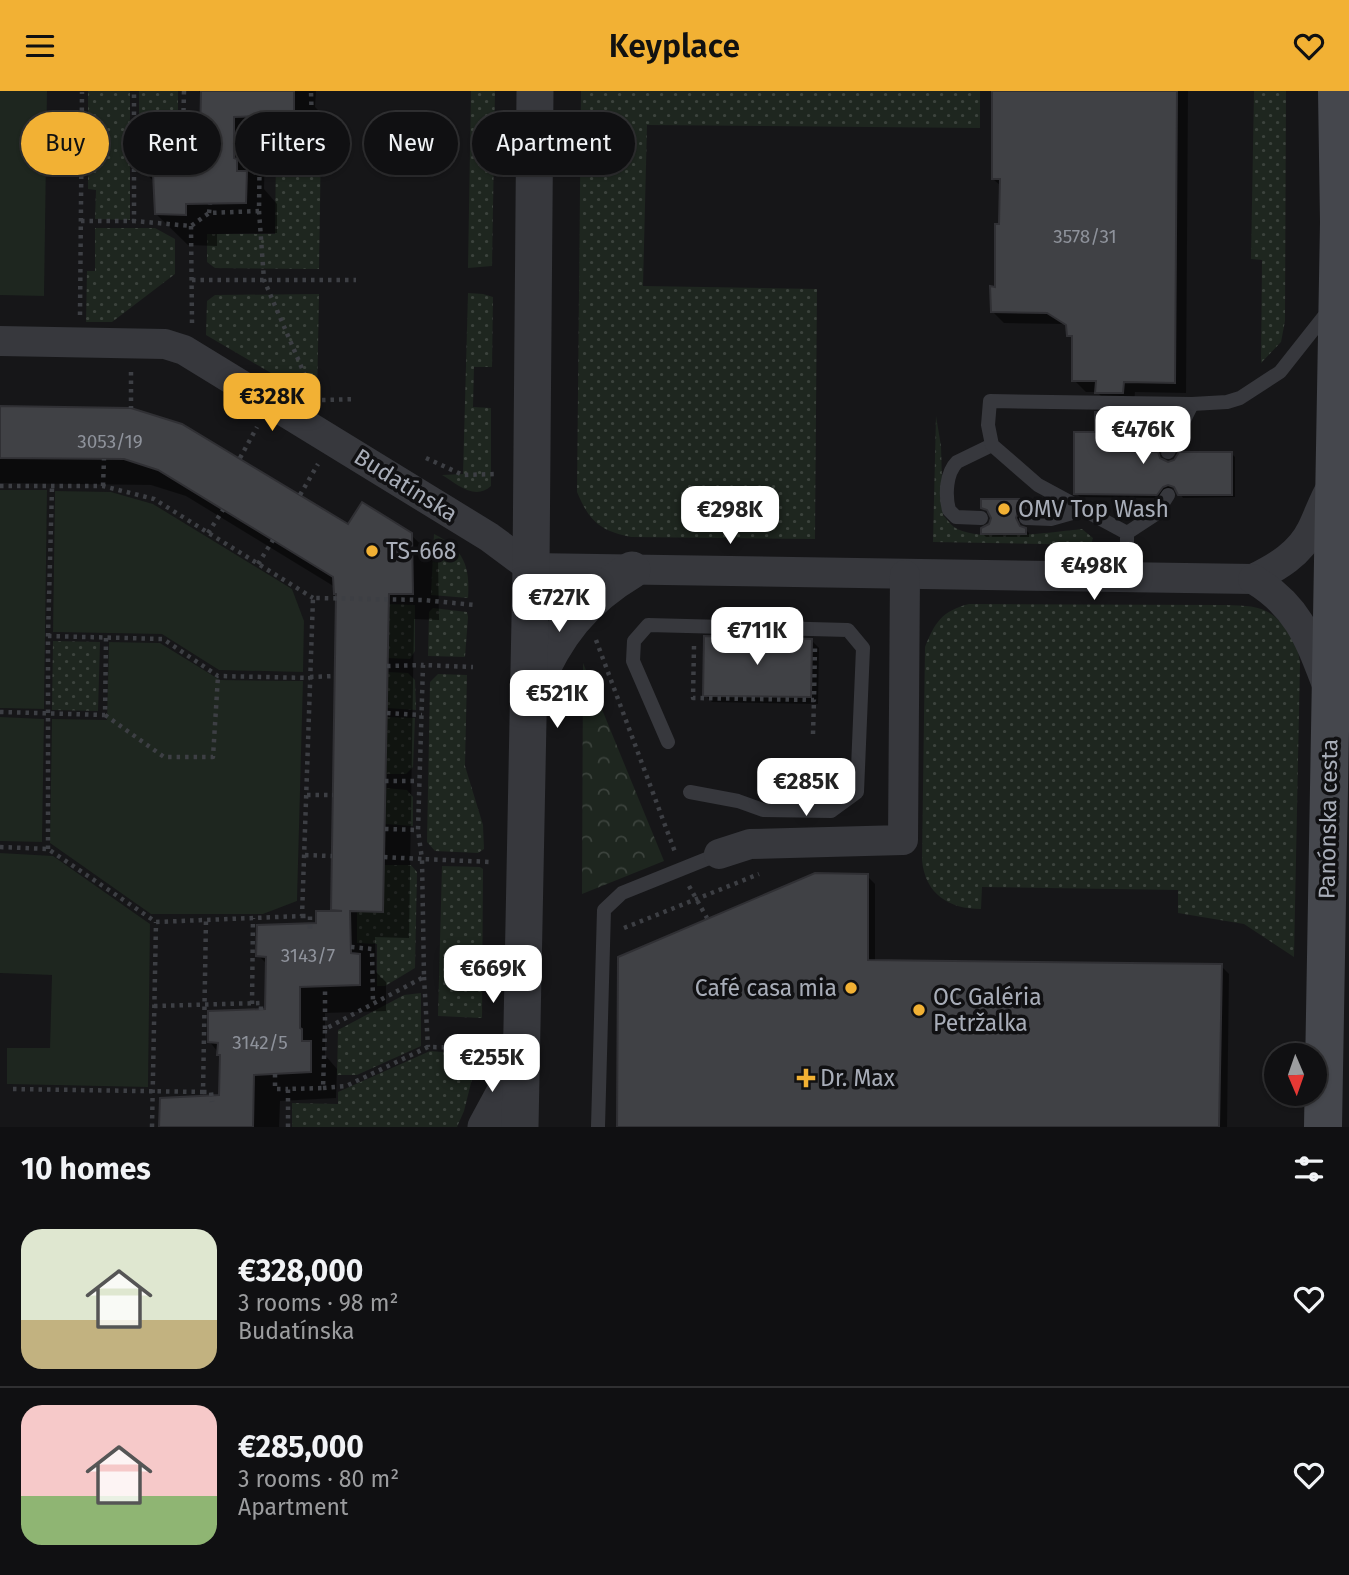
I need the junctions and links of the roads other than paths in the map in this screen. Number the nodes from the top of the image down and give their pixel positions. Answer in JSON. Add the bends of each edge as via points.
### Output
{"nodes":[{"id":1,"x":534,"y":91,"type":"edge"},
{"id":2,"x":1337,"y":91,"type":"edge"},
{"id":3,"x":1337,"y":300,"type":"junction"},
{"id":4,"x":0,"y":341,"type":"edge"},
{"id":5,"x":1192,"y":404,"type":"junction"},
{"id":6,"x":992,"y":445,"type":"junction"},
{"id":7,"x":1168,"y":452,"type":"dead end"},
{"id":8,"x":1334,"y":481,"type":"junction"},
{"id":9,"x":1168,"y":495,"type":"dead end"},
{"id":10,"x":1083,"y":510,"type":"junction"},
{"id":11,"x":981,"y":518,"type":"dead end"},
{"id":12,"x":1026,"y":518,"type":"dead end"},
{"id":13,"x":1127,"y":533,"type":"junction"},
{"id":14,"x":531,"y":568,"type":"junction"},
{"id":15,"x":632,"y":570,"type":"junction"},
{"id":16,"x":905,"y":575,"type":"junction"},
{"id":17,"x":1127,"y":578,"type":"junction"},
{"id":18,"x":1253,"y":579,"type":"junction"},
{"id":19,"x":1330,"y":692,"type":"junction"},
{"id":20,"x":528,"y":699,"type":"junction"},
{"id":21,"x":668,"y":742,"type":"dead end"},
{"id":22,"x":690,"y":792,"type":"dead end"},
{"id":23,"x":719,"y":854,"type":"joint"},
{"id":24,"x":521,"y":1062,"type":"junction"},
{"id":25,"x":486,"y":1127,"type":"edge"},
{"id":26,"x":520,"y":1127,"type":"edge"},
{"id":27,"x":598,"y":1127,"type":"edge"},
{"id":28,"x":1323,"y":1127,"type":"edge"}],
"edges":[{"from":1,"to":14,"type":"street"},
{"from":2,"to":3,"type":"main road","name":"Panónska cesta"},
{"from":3,"to":5,"type":"lane","via":[[1280,372],[1240,398]]},
{"from":3,"to":8,"type":"main road","name":"Panónska cesta"},
{"from":4,"to":14,"type":"street","name":"Budatínska","via":[[165,344],[184,351],[489,537]]},
{"from":5,"to":6,"type":"lane","via":[[990,401]]},
{"from":5,"to":7,"type":"lane"},
{"from":6,"to":10,"type":"lane","via":[[1038,485]]},
{"from":6,"to":11,"type":"lane","via":[[957,462],[949,475],[949,510],[956,517]]},
{"from":8,"to":18,"type":"street","via":[[1303,543],[1284,562]]},
{"from":8,"to":19,"type":"main road","name":"Panónska cesta"},
{"from":9,"to":13,"type":"lane","via":[[1156,514]]},
{"from":10,"to":12,"type":"lane","via":[[1051,519]]},
{"from":10,"to":13,"type":"lane"},
{"from":13,"to":17,"type":"lane"},
{"from":14,"to":15,"type":"street"},
{"from":14,"to":20,"type":"street"},
{"from":15,"to":16,"type":"street"},
{"from":15,"to":20,"type":"street","via":[[591,598],[562,631]]},
{"from":16,"to":17,"type":"street"},
{"from":16,"to":23,"type":"street","via":[[903,840],[750,844]]},
{"from":17,"to":18,"type":"street"},
{"from":18,"to":19,"type":"street","via":[[1295,615]]},
{"from":19,"to":28,"type":"main road","name":"Panónska cesta"},
{"from":20,"to":24,"type":"street"},
{"from":21,"to":22,"type":"lane","via":[[634,661],[634,641],[648,625],[848,630],[863,648],[857,792],[831,811],[763,810]]},
{"from":23,"to":27,"type":"lane","via":[[622,893],[604,910]]},
{"from":24,"to":25,"type":"street"},
{"from":24,"to":26,"type":"street"}]}
